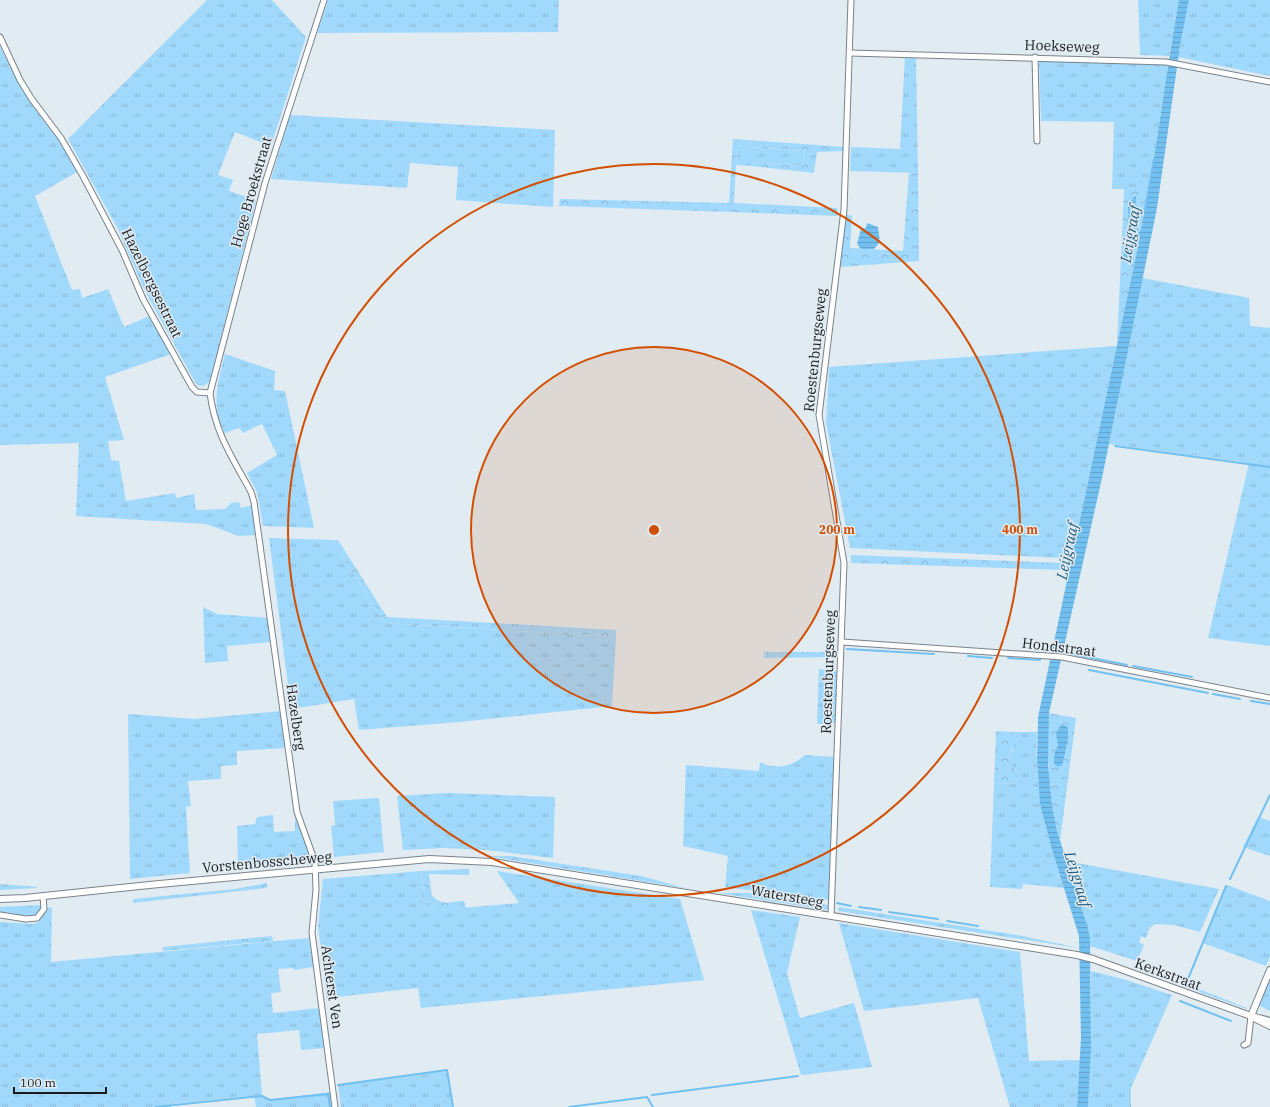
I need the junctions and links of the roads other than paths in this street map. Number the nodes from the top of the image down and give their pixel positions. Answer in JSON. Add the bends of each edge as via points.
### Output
{"nodes":[{"id":1,"x":324,"y":0,"type":"edge"},
{"id":2,"x":851,"y":0,"type":"edge"},
{"id":3,"x":0,"y":37,"type":"edge"},
{"id":4,"x":850,"y":53,"type":"junction"},
{"id":5,"x":1035,"y":57,"type":"junction"},
{"id":6,"x":1270,"y":82,"type":"edge"},
{"id":7,"x":1037,"y":141,"type":"dead end"},
{"id":8,"x":210,"y":393,"type":"junction"},
{"id":9,"x":842,"y":642,"type":"junction"},
{"id":10,"x":1270,"y":698,"type":"edge"},
{"id":11,"x":492,"y":862,"type":"joint"},
{"id":12,"x":316,"y":870,"type":"junction"},
{"id":13,"x":43,"y":896,"type":"junction"},
{"id":14,"x":0,"y":899,"type":"edge"},
{"id":15,"x":0,"y":915,"type":"edge"},
{"id":16,"x":831,"y":916,"type":"junction"},
{"id":17,"x":1077,"y":955,"type":"joint"},
{"id":18,"x":1270,"y":970,"type":"edge"},
{"id":19,"x":1251,"y":1016,"type":"junction"},
{"id":20,"x":1270,"y":1021,"type":"edge"},
{"id":21,"x":1270,"y":1026,"type":"edge"},
{"id":22,"x":1244,"y":1045,"type":"dead end"},
{"id":23,"x":336,"y":1107,"type":"edge"}],
"edges":[{"from":1,"to":8,"type":"street","name":"Hoge Broekstraat","via":[[265,183]]},
{"from":2,"to":4,"type":"street","name":"Roestenburgseweg"},
{"from":3,"to":8,"type":"street","name":"Hazelbergsestraat","via":[[30,98],[60,138],[83,176],[122,250],[143,299],[192,386],[197,392]]},
{"from":4,"to":5,"type":"street","name":"Hoekseweg"},
{"from":4,"to":9,"type":"street","name":"Roestenburgseweg","via":[[844,210],[819,415],[844,563]]},
{"from":5,"to":6,"type":"street","name":"Hoekseweg","via":[[1166,62]]},
{"from":5,"to":7,"type":"street"},
{"from":8,"to":12,"type":"street","name":"Hazelberg","via":[[212,414],[218,432],[252,492],[297,812],[313,854]]},
{"from":9,"to":10,"type":"street","name":"Hondstraat","via":[[1062,657]]},
{"from":9,"to":16,"type":"street","name":"Roestenburgseweg"},
{"from":11,"to":12,"type":"street","name":"Vorstenbosscheweg","via":[[430,859]]},
{"from":11,"to":16,"type":"street","name":"Watersteeg"},
{"from":12,"to":13,"type":"street","name":"Vorstenbosscheweg"},
{"from":12,"to":23,"type":"street","name":"Achterst Ven","via":[[312,933]]},
{"from":13,"to":14,"type":"street","name":"Vorstenbosscheweg"},
{"from":13,"to":15,"type":"street","via":[[44,909],[37,918]]},
{"from":16,"to":17,"type":"street","name":"Watersteeg"},
{"from":17,"to":19,"type":"street","name":"Kerkstraat"},
{"from":18,"to":19,"type":"street"},
{"from":19,"to":20,"type":"street","name":"Kerkstraat"},
{"from":19,"to":21,"type":"street","name":"Kerkstraat","via":[[1260,1023]]},
{"from":19,"to":22,"type":"street","via":[[1248,1043]]}]}
